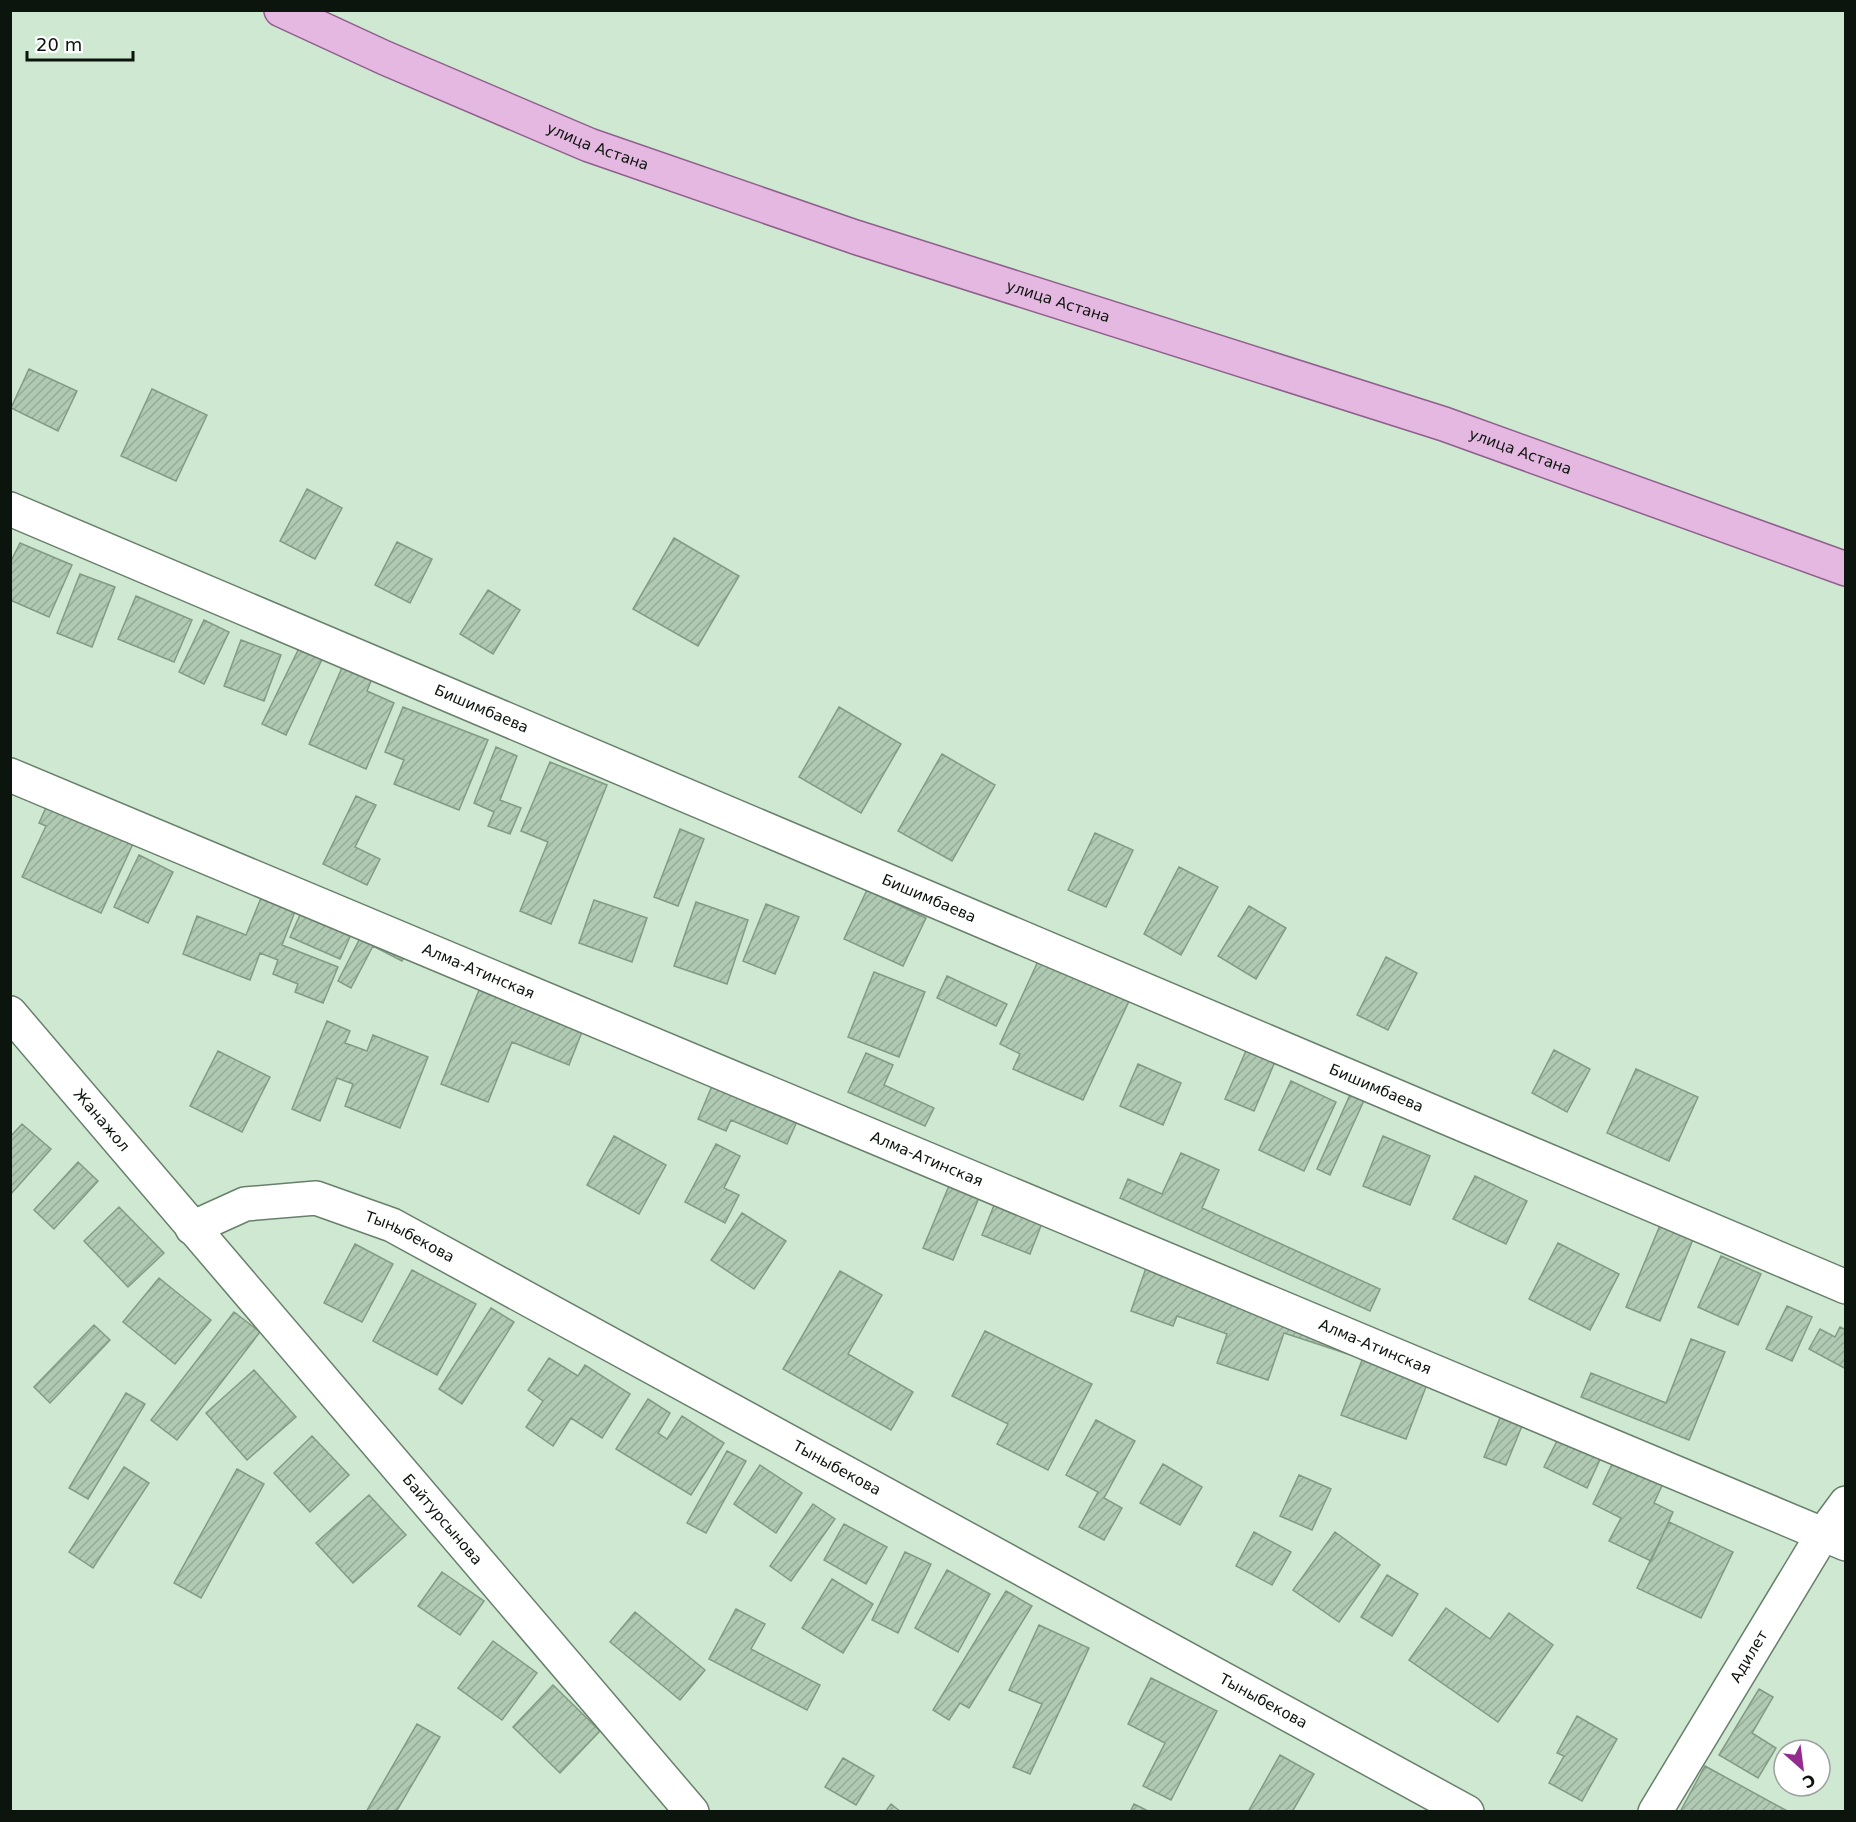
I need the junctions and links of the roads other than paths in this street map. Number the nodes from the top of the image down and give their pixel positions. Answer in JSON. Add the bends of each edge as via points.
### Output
{"nodes":[{"id":1,"x":281,"y":10,"type":"edge"},
{"id":2,"x":10,"y":510,"type":"edge"},
{"id":3,"x":1845,"y":569,"type":"edge"},
{"id":4,"x":10,"y":774,"type":"edge"},
{"id":5,"x":10,"y":1013,"type":"edge"},
{"id":6,"x":192,"y":1228,"type":"junction"},
{"id":7,"x":1845,"y":1287,"type":"edge"},
{"id":8,"x":1845,"y":1503,"type":"edge"},
{"id":9,"x":1834,"y":1539,"type":"edge"},
{"id":10,"x":692,"y":1812,"type":"edge"},
{"id":11,"x":1467,"y":1812,"type":"edge"},
{"id":12,"x":1655,"y":1812,"type":"edge"}],
"edges":[{"from":1,"to":3,"type":"main road","name":"улица Астана","via":[[589,145],[866,241],[1444,424]]},
{"from":2,"to":7,"type":"street","name":"Бишимбаева"},
{"from":4,"to":9,"type":"street","name":"Алма-Атинская"},
{"from":5,"to":6,"type":"street","name":"Жанажол"},
{"from":6,"to":10,"type":"street","name":"Байтурсынова"},
{"from":6,"to":11,"type":"street","name":"Тыныбекова","via":[[245,1204],[316,1198],[392,1225]]},
{"from":8,"to":9,"type":"street","name":"Адилет"},
{"from":9,"to":12,"type":"street","name":"Адилет"}]}
